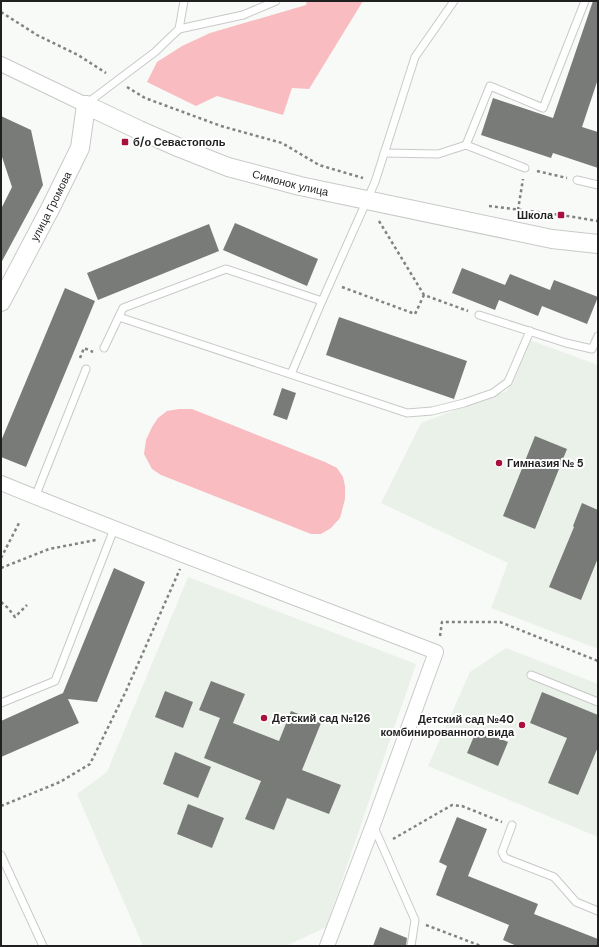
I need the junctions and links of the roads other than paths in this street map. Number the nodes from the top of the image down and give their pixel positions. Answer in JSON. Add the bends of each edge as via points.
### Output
{"nodes":[{"id":1,"x":184,"y":1,"type":"edge"},
{"id":2,"x":276,"y":1,"type":"edge"},
{"id":3,"x":454,"y":1,"type":"edge"},
{"id":4,"x":585,"y":1,"type":"edge"},
{"id":5,"x":179,"y":29,"type":"junction"},
{"id":6,"x":1,"y":64,"type":"edge"},
{"id":7,"x":86,"y":105,"type":"junction"},
{"id":8,"x":466,"y":145,"type":"junction"},
{"id":9,"x":384,"y":153,"type":"junction"},
{"id":10,"x":525,"y":168,"type":"road end"},
{"id":11,"x":577,"y":180,"type":"road end"},
{"id":12,"x":598,"y":185,"type":"edge"},
{"id":13,"x":371,"y":207,"type":"junction"},
{"id":14,"x":598,"y":244,"type":"edge"},
{"id":15,"x":322,"y":301,"type":"junction"},
{"id":16,"x":1,"y":302,"type":"edge"},
{"id":17,"x":479,"y":315,"type":"road end"},
{"id":18,"x":119,"y":317,"type":"junction"},
{"id":19,"x":530,"y":332,"type":"junction"},
{"id":20,"x":598,"y":336,"type":"edge"},
{"id":21,"x":104,"y":348,"type":"dead end"},
{"id":22,"x":86,"y":369,"type":"dead end"},
{"id":23,"x":291,"y":374,"type":"junction"},
{"id":24,"x":1,"y":483,"type":"edge"},
{"id":25,"x":34,"y":497,"type":"junction"},
{"id":26,"x":112,"y":533,"type":"junction"},
{"id":27,"x":531,"y":675,"type":"dead end"},
{"id":28,"x":598,"y":702,"type":"edge"},
{"id":29,"x":1,"y":704,"type":"edge"},
{"id":30,"x":373,"y":825,"type":"junction"},
{"id":31,"x":512,"y":826,"type":"road end"},
{"id":32,"x":1,"y":855,"type":"edge"},
{"id":33,"x":598,"y":911,"type":"edge"},
{"id":34,"x":43,"y":946,"type":"edge"},
{"id":35,"x":327,"y":946,"type":"edge"},
{"id":36,"x":411,"y":946,"type":"edge"}],
"edges":[{"from":1,"to":5,"type":"lane"},
{"from":2,"to":5,"type":"lane","via":[[243,15]]},
{"from":3,"to":9,"type":"lane","via":[[415,57]]},
{"from":4,"to":8,"type":"lane","via":[[543,108],[490,86]]},
{"from":5,"to":7,"type":"lane","via":[[155,52]]},
{"from":6,"to":7,"type":"street","name":"Симонок улица"},
{"from":7,"to":13,"type":"street","name":"Симонок улица","via":[[228,167]]},
{"from":7,"to":16,"type":"street","name":"улица Громова","via":[[80,148]]},
{"from":8,"to":9,"type":"lane","via":[[438,154]]},
{"from":8,"to":10,"type":"lane"},
{"from":9,"to":13,"type":"lane"},
{"from":11,"to":12,"type":"lane"},
{"from":13,"to":14,"type":"street","name":"Симонок улица","via":[[552,239]]},
{"from":13,"to":15,"type":"lane"},
{"from":15,"to":18,"type":"lane","via":[[226,269],[123,308]]},
{"from":15,"to":23,"type":"lane"},
{"from":17,"to":19,"type":"lane"},
{"from":18,"to":21,"type":"lane"},
{"from":18,"to":23,"type":"lane"},
{"from":19,"to":20,"type":"lane","via":[[592,348]]},
{"from":19,"to":23,"type":"lane","via":[[508,382],[493,393],[464,404],[432,411],[407,413]]},
{"from":22,"to":25,"type":"lane"},
{"from":24,"to":25,"type":"street"},
{"from":25,"to":26,"type":"street"},
{"from":26,"to":29,"type":"lane","via":[[55,681]]},
{"from":26,"to":30,"type":"street","via":[[186,556],[436,652]]},
{"from":27,"to":28,"type":"lane"},
{"from":30,"to":35,"type":"street"},
{"from":30,"to":36,"type":"lane","via":[[415,920]]},
{"from":31,"to":33,"type":"lane","via":[[502,852],[505,858],[554,878],[576,902]]},
{"from":32,"to":34,"type":"lane"}]}
